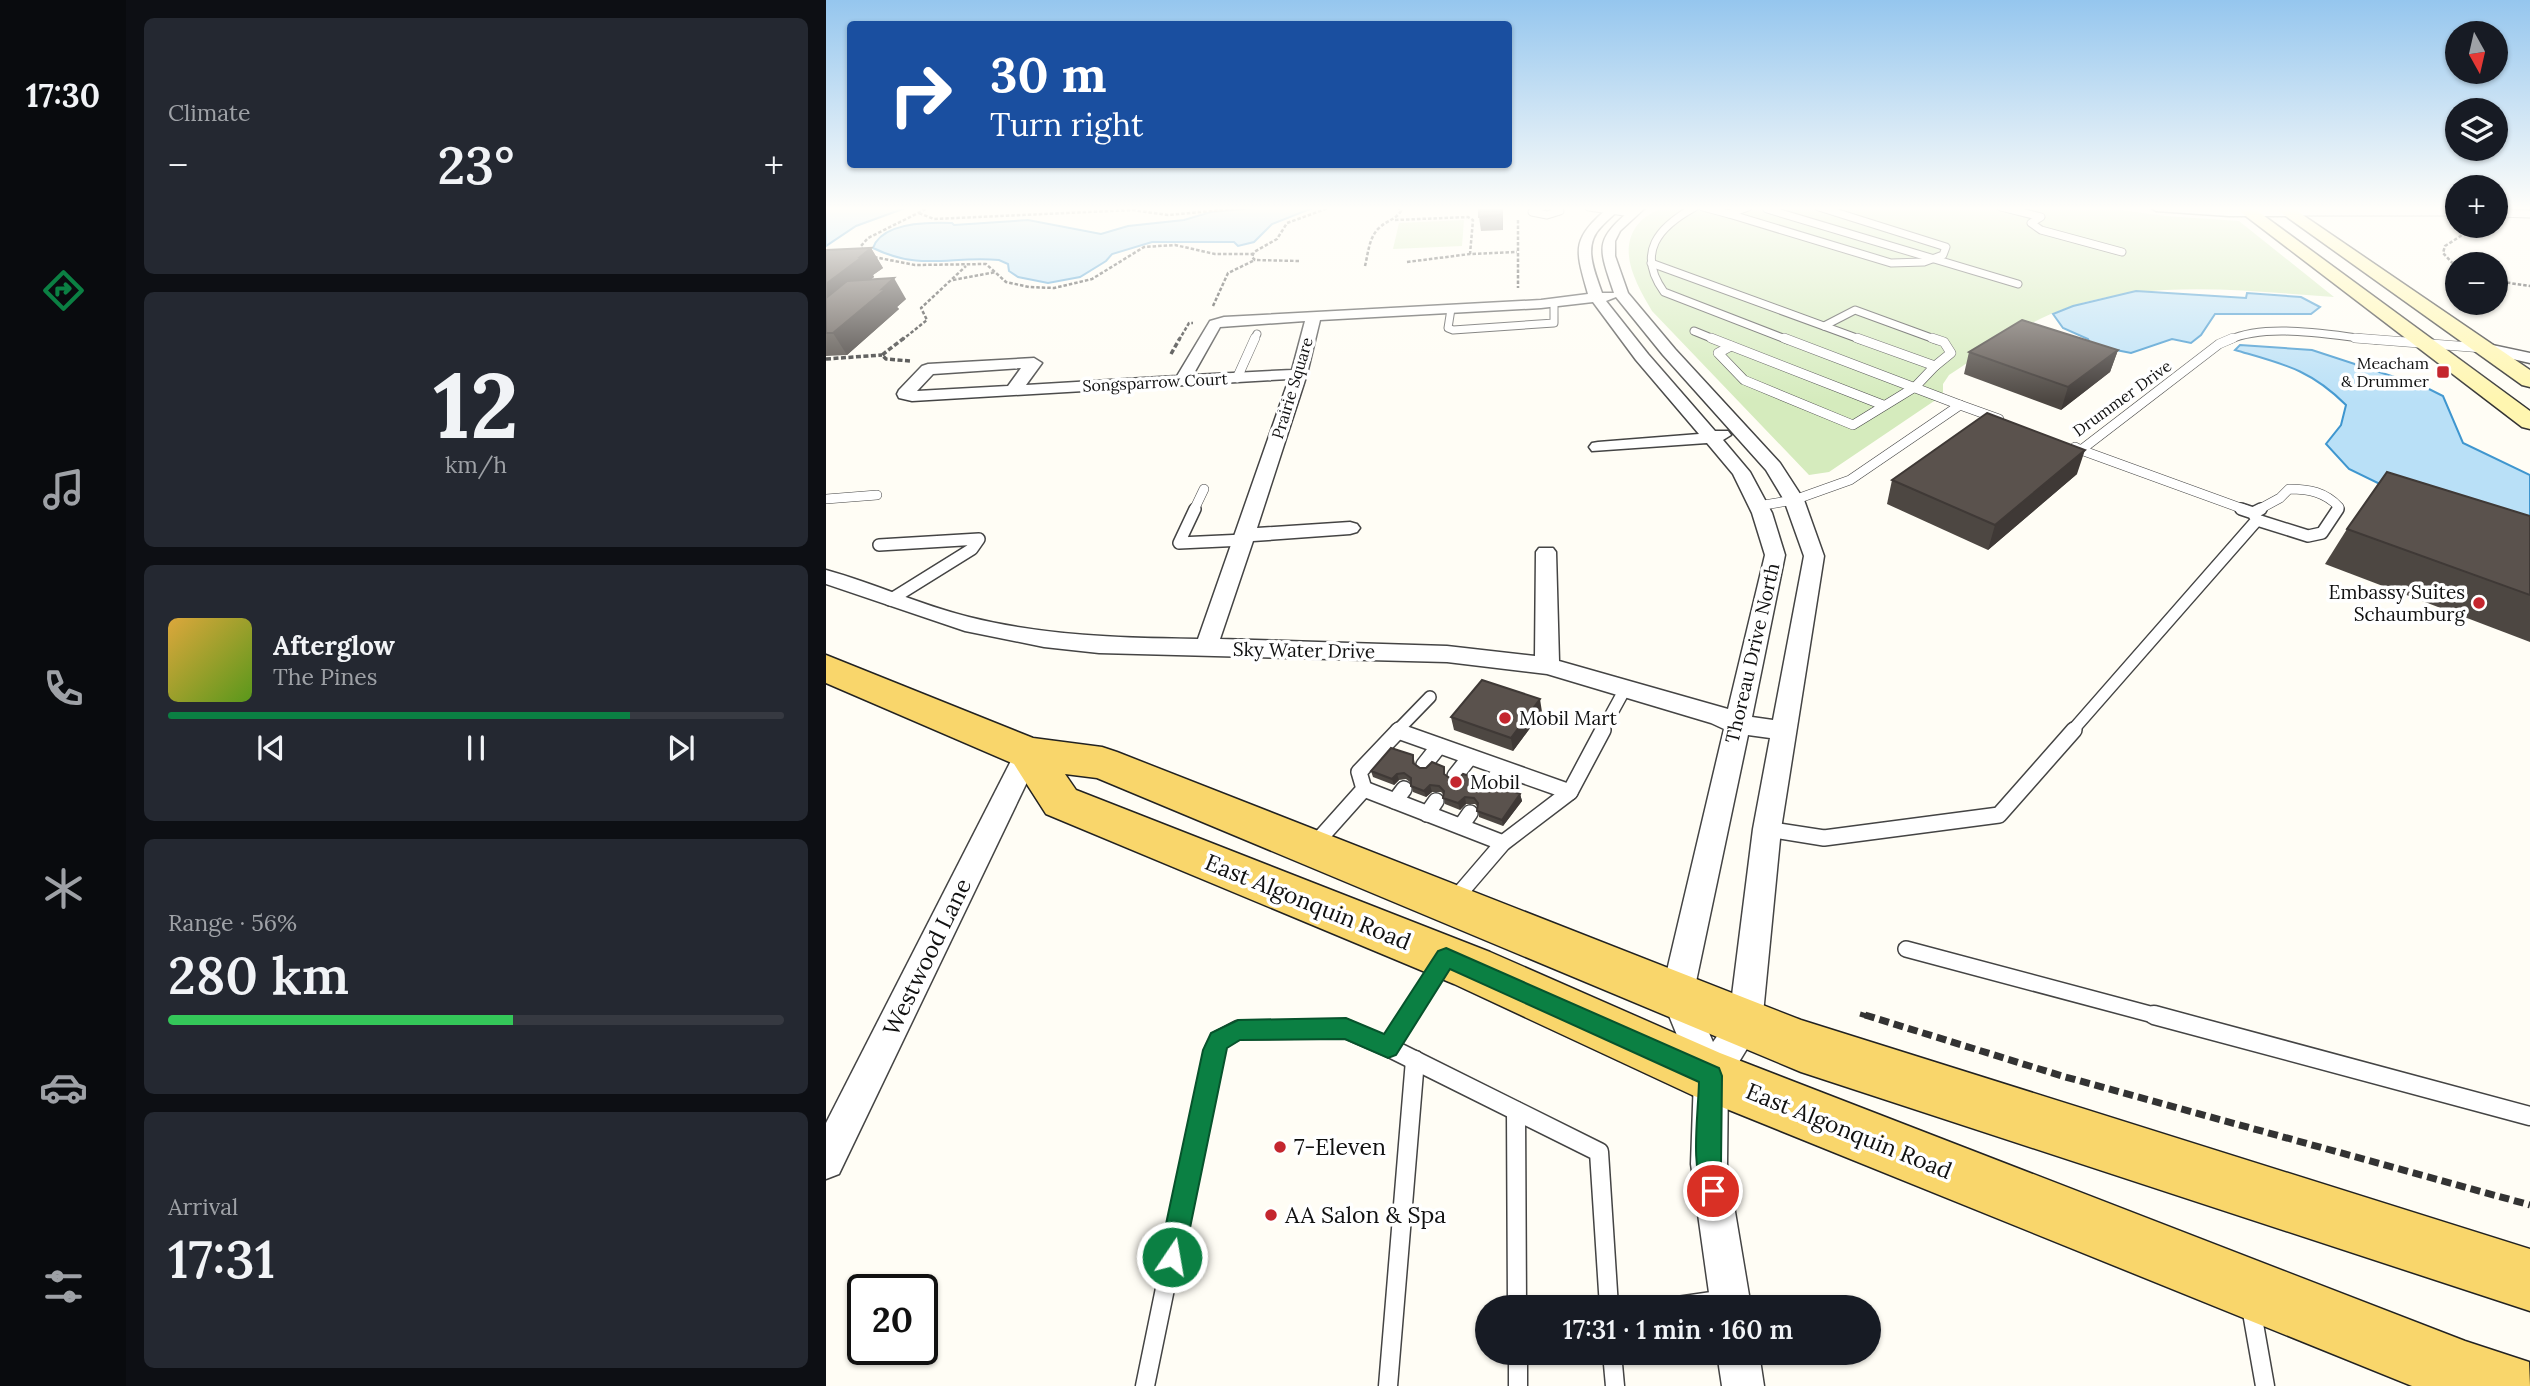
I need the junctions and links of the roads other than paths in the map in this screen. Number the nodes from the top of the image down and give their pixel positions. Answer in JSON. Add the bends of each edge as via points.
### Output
{"nodes":[{"id":1,"x":1588,"y":272,"type":"edge"},
{"id":2,"x":1613,"y":272,"type":"edge"},
{"id":3,"x":1653,"y":272,"type":"edge"},
{"id":4,"x":1672,"y":272,"type":"edge"},
{"id":5,"x":1978,"y":272,"type":"edge"},
{"id":6,"x":2328,"y":272,"type":"edge"},
{"id":7,"x":2374,"y":272,"type":"edge"},
{"id":8,"x":2018,"y":284,"type":"dead end"},
{"id":9,"x":1621,"y":295,"type":"junction"},
{"id":10,"x":1596,"y":297,"type":"junction"},
{"id":11,"x":1554,"y":303,"type":"junction"},
{"id":12,"x":1451,"y":309,"type":"junction"},
{"id":13,"x":1313,"y":317,"type":"junction"},
{"id":14,"x":1824,"y":326,"type":"junction"},
{"id":15,"x":1694,"y":331,"type":"dead end"},
{"id":16,"x":1257,"y":334,"type":"dead end"},
{"id":17,"x":2519,"y":341,"type":"dead end"},
{"id":18,"x":2425,"y":345,"type":"junction"},
{"id":19,"x":1731,"y":346,"type":"junction"},
{"id":20,"x":2483,"y":348,"type":"junction"},
{"id":21,"x":2530,"y":358,"type":"edge"},
{"id":22,"x":1935,"y":366,"type":"junction"},
{"id":23,"x":1298,"y":374,"type":"junction"},
{"id":24,"x":1237,"y":378,"type":"junction"},
{"id":25,"x":2530,"y":380,"type":"edge"},
{"id":26,"x":1182,"y":381,"type":"junction"},
{"id":27,"x":1914,"y":387,"type":"junction"},
{"id":28,"x":1012,"y":391,"type":"junction"},
{"id":29,"x":1883,"y":405,"type":"junction"},
{"id":30,"x":1960,"y":405,"type":"junction"},
{"id":31,"x":2530,"y":422,"type":"edge"},
{"id":32,"x":2008,"y":423,"type":"edge"},
{"id":33,"x":1740,"y":431,"type":"junction"},
{"id":34,"x":1711,"y":437,"type":"junction"},
{"id":35,"x":1598,"y":447,"type":"dead end"},
{"id":36,"x":1204,"y":489,"type":"dead end"},
{"id":37,"x":877,"y":495,"type":"dead end"},
{"id":38,"x":826,"y":499,"type":"edge"},
{"id":39,"x":1794,"y":500,"type":"junction"},
{"id":40,"x":1758,"y":506,"type":"junction"},
{"id":41,"x":2255,"y":517,"type":"junction"},
{"id":42,"x":1350,"y":528,"type":"dead end"},
{"id":43,"x":1244,"y":537,"type":"junction"},
{"id":44,"x":879,"y":545,"type":"dead end"},
{"id":45,"x":1546,"y":552,"type":"dead end"},
{"id":46,"x":826,"y":577,"type":"edge"},
{"id":47,"x":890,"y":600,"type":"junction"},
{"id":48,"x":1206,"y":648,"type":"junction"},
{"id":49,"x":1547,"y":666,"type":"junction"},
{"id":50,"x":826,"y":668,"type":"edge"},
{"id":51,"x":1625,"y":689,"type":"junction"},
{"id":52,"x":1430,"y":697,"type":"dead end"},
{"id":53,"x":1735,"y":724,"type":"junction"},
{"id":54,"x":1782,"y":730,"type":"junction"},
{"id":55,"x":1398,"y":731,"type":"junction"},
{"id":56,"x":1439,"y":746,"type":"junction"},
{"id":57,"x":1028,"y":753,"type":"junction"},
{"id":58,"x":1470,"y":757,"type":"junction"},
{"id":59,"x":1424,"y":765,"type":"edge"},
{"id":60,"x":1502,"y":769,"type":"junction"},
{"id":61,"x":1455,"y":776,"type":"edge"},
{"id":62,"x":1488,"y":788,"type":"edge"},
{"id":63,"x":1364,"y":789,"type":"junction"},
{"id":64,"x":1570,"y":792,"type":"junction"},
{"id":65,"x":1436,"y":801,"type":"dead end"},
{"id":66,"x":1470,"y":813,"type":"dead end"},
{"id":67,"x":1427,"y":814,"type":"junction"},
{"id":68,"x":1461,"y":826,"type":"junction"},
{"id":69,"x":1767,"y":829,"type":"junction"},
{"id":70,"x":1503,"y":843,"type":"junction"},
{"id":71,"x":1312,"y":848,"type":"junction"},
{"id":72,"x":1451,"y":904,"type":"junction"},
{"id":73,"x":1906,"y":948,"type":"dead end"},
{"id":74,"x":1446,"y":957,"type":"junction"},
{"id":75,"x":1677,"y":996,"type":"junction"},
{"id":76,"x":1745,"y":1024,"type":"junction"},
{"id":77,"x":1388,"y":1047,"type":"junction"},
{"id":78,"x":1415,"y":1060,"type":"junction"},
{"id":79,"x":1711,"y":1076,"type":"junction"},
{"id":80,"x":1516,"y":1111,"type":"junction"},
{"id":81,"x":2530,"y":1116,"type":"edge"},
{"id":82,"x":826,"y":1161,"type":"edge"},
{"id":83,"x":2530,"y":1280,"type":"edge"},
{"id":84,"x":2249,"y":1289,"type":"junction"},
{"id":85,"x":1517,"y":1295,"type":"edge"},
{"id":86,"x":1608,"y":1295,"type":"edge"},
{"id":87,"x":1729,"y":1295,"type":"edge"},
{"id":88,"x":1518,"y":1365,"type":"edge"},
{"id":89,"x":1613,"y":1365,"type":"edge"},
{"id":90,"x":1740,"y":1365,"type":"edge"},
{"id":91,"x":1145,"y":1386,"type":"edge"},
{"id":92,"x":1388,"y":1386,"type":"edge"},
{"id":93,"x":1518,"y":1386,"type":"edge"},
{"id":94,"x":1615,"y":1386,"type":"edge"},
{"id":95,"x":1743,"y":1386,"type":"edge"},
{"id":96,"x":2265,"y":1386,"type":"edge"},
{"id":97,"x":2505,"y":1386,"type":"edge"}],
"edges":[{"from":1,"to":10,"type":"street","name":"Thoreau Drive North"},
{"from":2,"to":9,"type":"street","name":"Thoreau Drive North"},
{"from":3,"to":27,"type":"lane","via":[[1664,292]]},
{"from":4,"to":14,"type":"lane"},
{"from":5,"to":8,"type":"lane"},
{"from":6,"to":18,"type":"main road"},
{"from":7,"to":20,"type":"main road"},
{"from":9,"to":10,"type":"street"},
{"from":9,"to":33,"type":"street","name":"Thoreau Drive North"},
{"from":10,"to":11,"type":"street"},
{"from":10,"to":34,"type":"street","name":"Thoreau Drive North"},
{"from":11,"to":12,"type":"street"},
{"from":11,"to":12,"type":"lane","via":[[1555,323],[1453,330],[1448,328]]},
{"from":12,"to":13,"type":"street"},
{"from":13,"to":23,"type":"street","name":"Prairie Square"},
{"from":13,"to":26,"type":"street","name":"Prairie Square","via":[[1215,324]]},
{"from":14,"to":22,"type":"lane"},
{"from":14,"to":22,"type":"lane","via":[[1855,310],[1944,342],[1951,353]]},
{"from":15,"to":19,"type":"lane"},
{"from":16,"to":24,"type":"lane"},
{"from":17,"to":20,"type":"street"},
{"from":18,"to":20,"type":"lane","name":"Drummer Drive"},
{"from":18,"to":31,"type":"main road"},
{"from":18,"to":41,"type":"lane","name":"Drummer Drive","via":[[2270,331],[2244,333],[2219,344],[2075,447]]},
{"from":19,"to":29,"type":"lane"},
{"from":19,"to":29,"type":"lane","via":[[1718,353],[1744,380],[1853,425]]},
{"from":20,"to":21,"type":"street"},
{"from":20,"to":25,"type":"main road"},
{"from":22,"to":27,"type":"lane"},
{"from":23,"to":24,"type":"street","name":"Songsparrow Court"},
{"from":23,"to":43,"type":"street","name":"Prairie Square"},
{"from":24,"to":26,"type":"street","name":"Songsparrow Court"},
{"from":26,"to":28,"type":"street","name":"Songsparrow Court"},
{"from":27,"to":29,"type":"lane"},
{"from":27,"to":30,"type":"lane"},
{"from":28,"to":28,"type":"street","name":"Songsparrow Court","via":[[1034,363],[928,369],[905,394]]},
{"from":30,"to":32,"type":"lane"},
{"from":30,"to":39,"type":"lane","via":[[1850,480]]},
{"from":33,"to":34,"type":"street"},
{"from":33,"to":39,"type":"street","name":"Thoreau Drive North","via":[[1773,467]]},
{"from":34,"to":35,"type":"street"},
{"from":34,"to":40,"type":"street","name":"Thoreau Drive North","via":[[1741,472]]},
{"from":36,"to":43,"type":"lane","via":[[1179,543]]},
{"from":37,"to":38,"type":"lane"},
{"from":39,"to":40,"type":"lane"},
{"from":39,"to":54,"type":"street","name":"Thoreau Drive North","via":[[1814,556]]},
{"from":40,"to":53,"type":"street","name":"Thoreau Drive North","via":[[1775,555]]},
{"from":41,"to":41,"type":"lane","via":[[2308,536],[2322,533],[2339,508],[2330,497],[2306,488],[2289,489]]},
{"from":41,"to":69,"type":"lane","via":[[1999,815],[1824,838]]},
{"from":42,"to":43,"type":"street"},
{"from":43,"to":48,"type":"street","name":"Prairie Square"},
{"from":44,"to":47,"type":"lane","via":[[979,539],[972,549]]},
{"from":45,"to":49,"type":"street"},
{"from":46,"to":47,"type":"street","name":"Sky Water Drive"},
{"from":47,"to":48,"type":"street","name":"Sky Water Drive","via":[[965,624],[1044,639]]},
{"from":48,"to":49,"type":"street","name":"Sky Water Drive","via":[[1447,654]]},
{"from":49,"to":51,"type":"street","name":"Sky Water Drive"},
{"from":50,"to":57,"type":"main road"},
{"from":51,"to":53,"type":"street","name":"Sky Water Drive"},
{"from":51,"to":64,"type":"lane"},
{"from":52,"to":55,"type":"lane"},
{"from":53,"to":54,"type":"street","name":"Sky Water Drive"},
{"from":53,"to":75,"type":"street","name":"Thoreau Drive North"},
{"from":54,"to":69,"type":"street","name":"Thoreau Drive North"},
{"from":55,"to":56,"type":"lane"},
{"from":55,"to":63,"type":"lane","via":[[1359,772]]},
{"from":56,"to":58,"type":"lane"},
{"from":56,"to":59,"type":"lane"},
{"from":57,"to":71,"type":"main road","via":[[1102,763]]},
{"from":57,"to":74,"type":"main road","name":"East Algonquin Road","via":[[1061,802]]},
{"from":57,"to":82,"type":"street","name":"Westwood Lane"},
{"from":58,"to":60,"type":"lane"},
{"from":58,"to":61,"type":"lane"},
{"from":60,"to":62,"type":"lane"},
{"from":60,"to":64,"type":"lane"},
{"from":63,"to":67,"type":"lane","via":[[1400,795]]},
{"from":63,"to":71,"type":"lane"},
{"from":64,"to":70,"type":"lane"},
{"from":65,"to":67,"type":"lane"},
{"from":66,"to":68,"type":"lane"},
{"from":67,"to":68,"type":"lane"},
{"from":68,"to":70,"type":"lane"},
{"from":69,"to":76,"type":"street","name":"Thoreau Drive North"},
{"from":70,"to":72,"type":"lane"},
{"from":71,"to":72,"type":"main road"},
{"from":72,"to":75,"type":"main road"},
{"from":73,"to":81,"type":"lane"},
{"from":74,"to":77,"type":"lane"},
{"from":74,"to":79,"type":"main road","name":"East Algonquin Road"},
{"from":75,"to":76,"type":"main road"},
{"from":75,"to":79,"type":"street"},
{"from":76,"to":79,"type":"street"},
{"from":76,"to":83,"type":"main road","via":[[1801,1046]]},
{"from":77,"to":78,"type":"lane"},
{"from":77,"to":91,"type":"lane","via":[[1346,1029],[1238,1030],[1219,1040]]},
{"from":78,"to":80,"type":"lane"},
{"from":78,"to":92,"type":"lane"},
{"from":79,"to":84,"type":"main road","name":"East Algonquin Road"},
{"from":79,"to":87,"type":"street","via":[[1709,1164]]},
{"from":80,"to":85,"type":"lane"},
{"from":80,"to":86,"type":"lane","via":[[1599,1152]]},
{"from":84,"to":96,"type":"lane"},
{"from":84,"to":97,"type":"main road","name":"East Algonquin Road"},
{"from":88,"to":93,"type":"lane"},
{"from":89,"to":94,"type":"lane"},
{"from":90,"to":95,"type":"street"}]}
